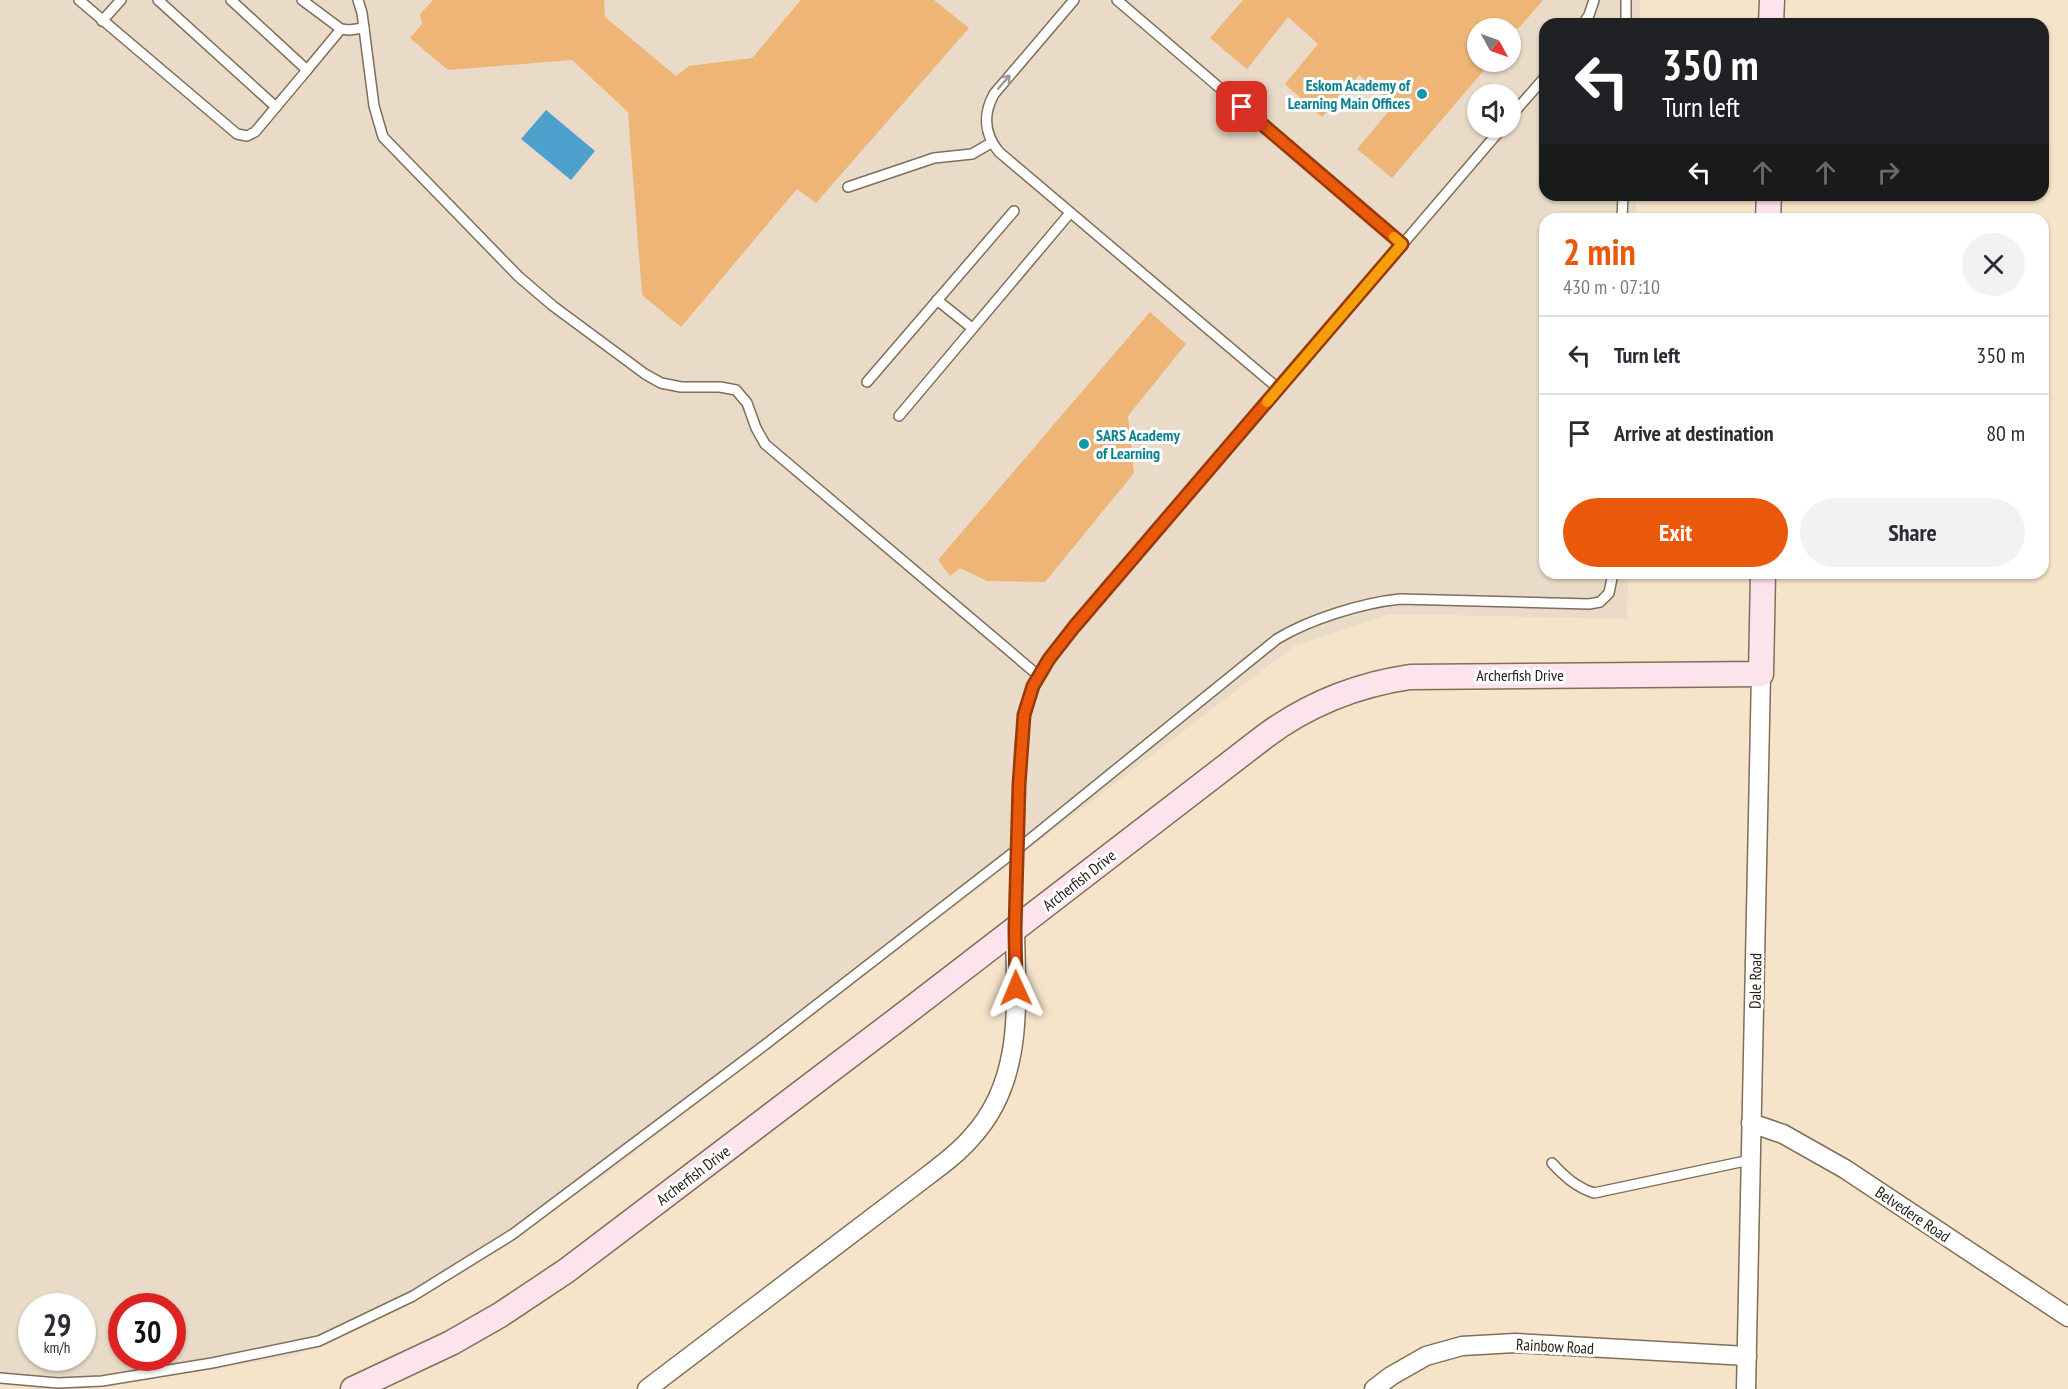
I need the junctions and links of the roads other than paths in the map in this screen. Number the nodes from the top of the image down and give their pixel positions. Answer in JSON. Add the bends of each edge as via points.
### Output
{"nodes":[{"id":1,"x":79,"y":0,"type":"edge"},
{"id":2,"x":121,"y":0,"type":"edge"},
{"id":3,"x":158,"y":0,"type":"edge"},
{"id":4,"x":231,"y":0,"type":"edge"},
{"id":5,"x":302,"y":0,"type":"edge"},
{"id":6,"x":358,"y":0,"type":"edge"},
{"id":7,"x":1074,"y":0,"type":"edge"},
{"id":8,"x":1117,"y":0,"type":"edge"},
{"id":9,"x":1594,"y":0,"type":"edge"},
{"id":10,"x":1626,"y":0,"type":"edge"},
{"id":11,"x":1772,"y":0,"type":"edge"},
{"id":12,"x":1587,"y":18,"type":"edge"},
{"id":13,"x":1626,"y":18,"type":"edge"},
{"id":14,"x":1771,"y":18,"type":"edge"},
{"id":15,"x":102,"y":21,"type":"junction"},
{"id":16,"x":364,"y":28,"type":"junction"},
{"id":17,"x":341,"y":29,"type":"junction"},
{"id":18,"x":307,"y":70,"type":"junction"},
{"id":19,"x":1539,"y":83,"type":"edge"},
{"id":20,"x":1521,"y":104,"type":"edge"},
{"id":21,"x":276,"y":106,"type":"junction"},
{"id":22,"x":1493,"y":138,"type":"edge"},
{"id":23,"x":991,"y":143,"type":"junction"},
{"id":24,"x":848,"y":187,"type":"dead end"},
{"id":25,"x":1014,"y":211,"type":"dead end"},
{"id":26,"x":1070,"y":213,"type":"junction"},
{"id":27,"x":1402,"y":244,"type":"junction"},
{"id":28,"x":937,"y":300,"type":"junction"},
{"id":29,"x":972,"y":328,"type":"junction"},
{"id":30,"x":867,"y":382,"type":"dead end"},
{"id":31,"x":1279,"y":389,"type":"junction"},
{"id":32,"x":899,"y":416,"type":"dead end"},
{"id":33,"x":1612,"y":579,"type":"edge"},
{"id":34,"x":1763,"y":579,"type":"edge"},
{"id":35,"x":1761,"y":674,"type":"junction"},
{"id":36,"x":1039,"y":676,"type":"junction"},
{"id":37,"x":1019,"y":848,"type":"junction"},
{"id":38,"x":1015,"y":929,"type":"junction"},
{"id":39,"x":1751,"y":1123,"type":"junction"},
{"id":40,"x":1750,"y":1160,"type":"junction"},
{"id":41,"x":1552,"y":1164,"type":"dead end"},
{"id":42,"x":2068,"y":1317,"type":"edge"},
{"id":43,"x":1747,"y":1356,"type":"junction"},
{"id":44,"x":0,"y":1377,"type":"edge"},
{"id":45,"x":353,"y":1389,"type":"edge"},
{"id":46,"x":647,"y":1389,"type":"edge"},
{"id":47,"x":1374,"y":1389,"type":"edge"},
{"id":48,"x":1746,"y":1389,"type":"edge"}],
"edges":[{"from":1,"to":15,"type":"lane"},
{"from":2,"to":15,"type":"lane"},
{"from":3,"to":21,"type":"lane"},
{"from":4,"to":18,"type":"lane"},
{"from":5,"to":17,"type":"lane"},
{"from":6,"to":16,"type":"lane"},
{"from":23,"to":7,"type":"lane","one_way":true,"via":[[986,116],[994,94]]},
{"from":8,"to":27,"type":"lane"},
{"from":9,"to":12,"type":"lane"},
{"from":10,"to":13,"type":"lane"},
{"from":11,"to":14,"type":"street"},
{"from":15,"to":21,"type":"lane","via":[[237,134],[247,136],[255,132]]},
{"from":16,"to":17,"type":"lane"},
{"from":16,"to":36,"type":"lane","via":[[374,106],[383,137],[518,276],[553,306],[661,383],[736,390],[747,402],[765,444]]},
{"from":17,"to":18,"type":"lane"},
{"from":18,"to":21,"type":"lane"},
{"from":19,"to":20,"type":"lane"},
{"from":22,"to":27,"type":"lane"},
{"from":23,"to":24,"type":"lane","via":[[972,154],[934,158]]},
{"from":23,"to":26,"type":"lane"},
{"from":25,"to":28,"type":"lane"},
{"from":26,"to":29,"type":"lane"},
{"from":26,"to":31,"type":"lane"},
{"from":27,"to":31,"type":"lane"},
{"from":28,"to":29,"type":"lane"},
{"from":28,"to":30,"type":"lane"},
{"from":29,"to":32,"type":"lane"},
{"from":31,"to":36,"type":"lane","via":[[1074,627]]},
{"from":33,"to":37,"type":"lane","via":[[1609,593],[1600,602],[1589,604],[1400,599],[1372,602],[1292,630]]},
{"from":34,"to":35,"type":"street","name":"Dale Road"},
{"from":35,"to":38,"type":"street","name":"Archerfish Drive","via":[[1436,675],[1351,690],[1280,725]]},
{"from":35,"to":39,"type":"street","name":"Dale Road"},
{"from":36,"to":37,"type":"lane","via":[[1023,722]]},
{"from":37,"to":38,"type":"lane"},
{"from":37,"to":44,"type":"lane","via":[[523,1227],[413,1296],[319,1341],[212,1363],[102,1381],[58,1383]]},
{"from":38,"to":45,"type":"street","name":"Archerfish Drive","via":[[530,1296],[451,1343]]},
{"from":38,"to":46,"type":"street","via":[[1015,1043],[992,1112],[973,1137]]},
{"from":39,"to":40,"type":"street","name":"Dale Road"},
{"from":39,"to":42,"type":"street","name":"Belvedere Road","via":[[1783,1134],[1845,1169]]},
{"from":40,"to":41,"type":"lane","via":[[1594,1193],[1566,1179]]},
{"from":40,"to":43,"type":"street","name":"Dale Road"},
{"from":43,"to":47,"type":"street","name":"Rainbow Road","via":[[1515,1343],[1462,1346],[1426,1356]]},
{"from":43,"to":48,"type":"street","name":"Dale Road"}]}
